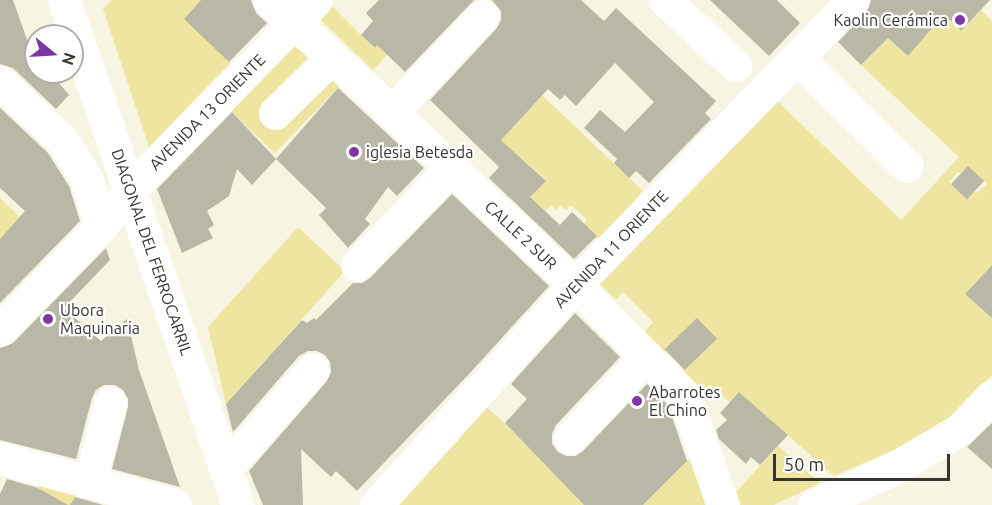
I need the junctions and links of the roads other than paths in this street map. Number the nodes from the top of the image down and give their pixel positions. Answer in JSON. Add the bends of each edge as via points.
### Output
{"nodes":[{"id":1,"x":63,"y":0,"type":"edge"},
{"id":2,"x":268,"y":0,"type":"edge"},
{"id":3,"x":665,"y":0,"type":"edge"},
{"id":4,"x":853,"y":0,"type":"edge"},
{"id":5,"x":305,"y":12,"type":"edge"},
{"id":6,"x":483,"y":16,"type":"dead end"},
{"id":7,"x":332,"y":57,"type":"junction"},
{"id":8,"x":797,"y":57,"type":"junction"},
{"id":9,"x":735,"y":65,"type":"dead end"},
{"id":10,"x":0,"y":82,"type":"edge"},
{"id":11,"x":392,"y":112,"type":"junction"},
{"id":12,"x":275,"y":113,"type":"dead end"},
{"id":13,"x":907,"y":166,"type":"dead end"},
{"id":14,"x":450,"y":169,"type":"junction"},
{"id":15,"x":129,"y":191,"type":"junction"},
{"id":16,"x":101,"y":226,"type":"junction"},
{"id":17,"x":357,"y":265,"type":"dead end"},
{"id":18,"x":575,"y":285,"type":"junction"},
{"id":19,"x":0,"y":330,"type":"edge"},
{"id":20,"x":647,"y":356,"type":"junction"},
{"id":21,"x":313,"y":369,"type":"dead end"},
{"id":22,"x":992,"y":396,"type":"edge"},
{"id":23,"x":110,"y":403,"type":"dead end"},
{"id":24,"x":570,"y":438,"type":"dead end"},
{"id":25,"x":0,"y":458,"type":"edge"},
{"id":26,"x":227,"y":467,"type":"junction"},
{"id":27,"x":90,"y":481,"type":"junction"},
{"id":28,"x":175,"y":505,"type":"edge"},
{"id":29,"x":238,"y":505,"type":"edge"},
{"id":30,"x":376,"y":505,"type":"edge"},
{"id":31,"x":723,"y":505,"type":"edge"},
{"id":32,"x":814,"y":505,"type":"edge"}],
"edges":[{"from":1,"to":15,"type":"street","name":"DIAGONAL DEL FERROCARRIL"},
{"from":2,"to":5,"type":"street","name":"CALLE 2 SUR"},
{"from":3,"to":9,"type":"street"},
{"from":4,"to":8,"type":"street","name":"AVENIDA 11 ORIENTE"},
{"from":5,"to":7,"type":"street","name":"CALLE 2 SUR"},
{"from":5,"to":15,"type":"street","name":"AVENIDA 13 ORIENTE"},
{"from":6,"to":11,"type":"street"},
{"from":7,"to":11,"type":"street","name":"CALLE 2 SUR"},
{"from":7,"to":12,"type":"street"},
{"from":8,"to":13,"type":"street"},
{"from":8,"to":18,"type":"street","name":"AVENIDA 11 ORIENTE"},
{"from":10,"to":16,"type":"street","via":[[63,141],[86,177]]},
{"from":11,"to":14,"type":"street","name":"CALLE 2 SUR"},
{"from":14,"to":17,"type":"street"},
{"from":14,"to":18,"type":"street","name":"CALLE 2 SUR"},
{"from":15,"to":16,"type":"street","name":"AVENIDA 13 ORIENTE"},
{"from":15,"to":26,"type":"street","name":"DIAGONAL DEL FERROCARRIL"},
{"from":16,"to":19,"type":"street","name":"AVENIDA 13 ORIENTE"},
{"from":18,"to":20,"type":"street","name":"CALLE 2 SUR"},
{"from":18,"to":30,"type":"street","name":"AVENIDA 11 ORIENTE"},
{"from":20,"to":24,"type":"street"},
{"from":20,"to":31,"type":"street","name":"CALLE 2 SUR","via":[[684,395]]},
{"from":21,"to":26,"type":"street"},
{"from":22,"to":32,"type":"street","via":[[959,430],[895,468]]},
{"from":23,"to":27,"type":"street"},
{"from":25,"to":27,"type":"street"},
{"from":26,"to":29,"type":"street","name":"DIAGONAL DEL FERROCARRIL"},
{"from":27,"to":28,"type":"street"}]}
